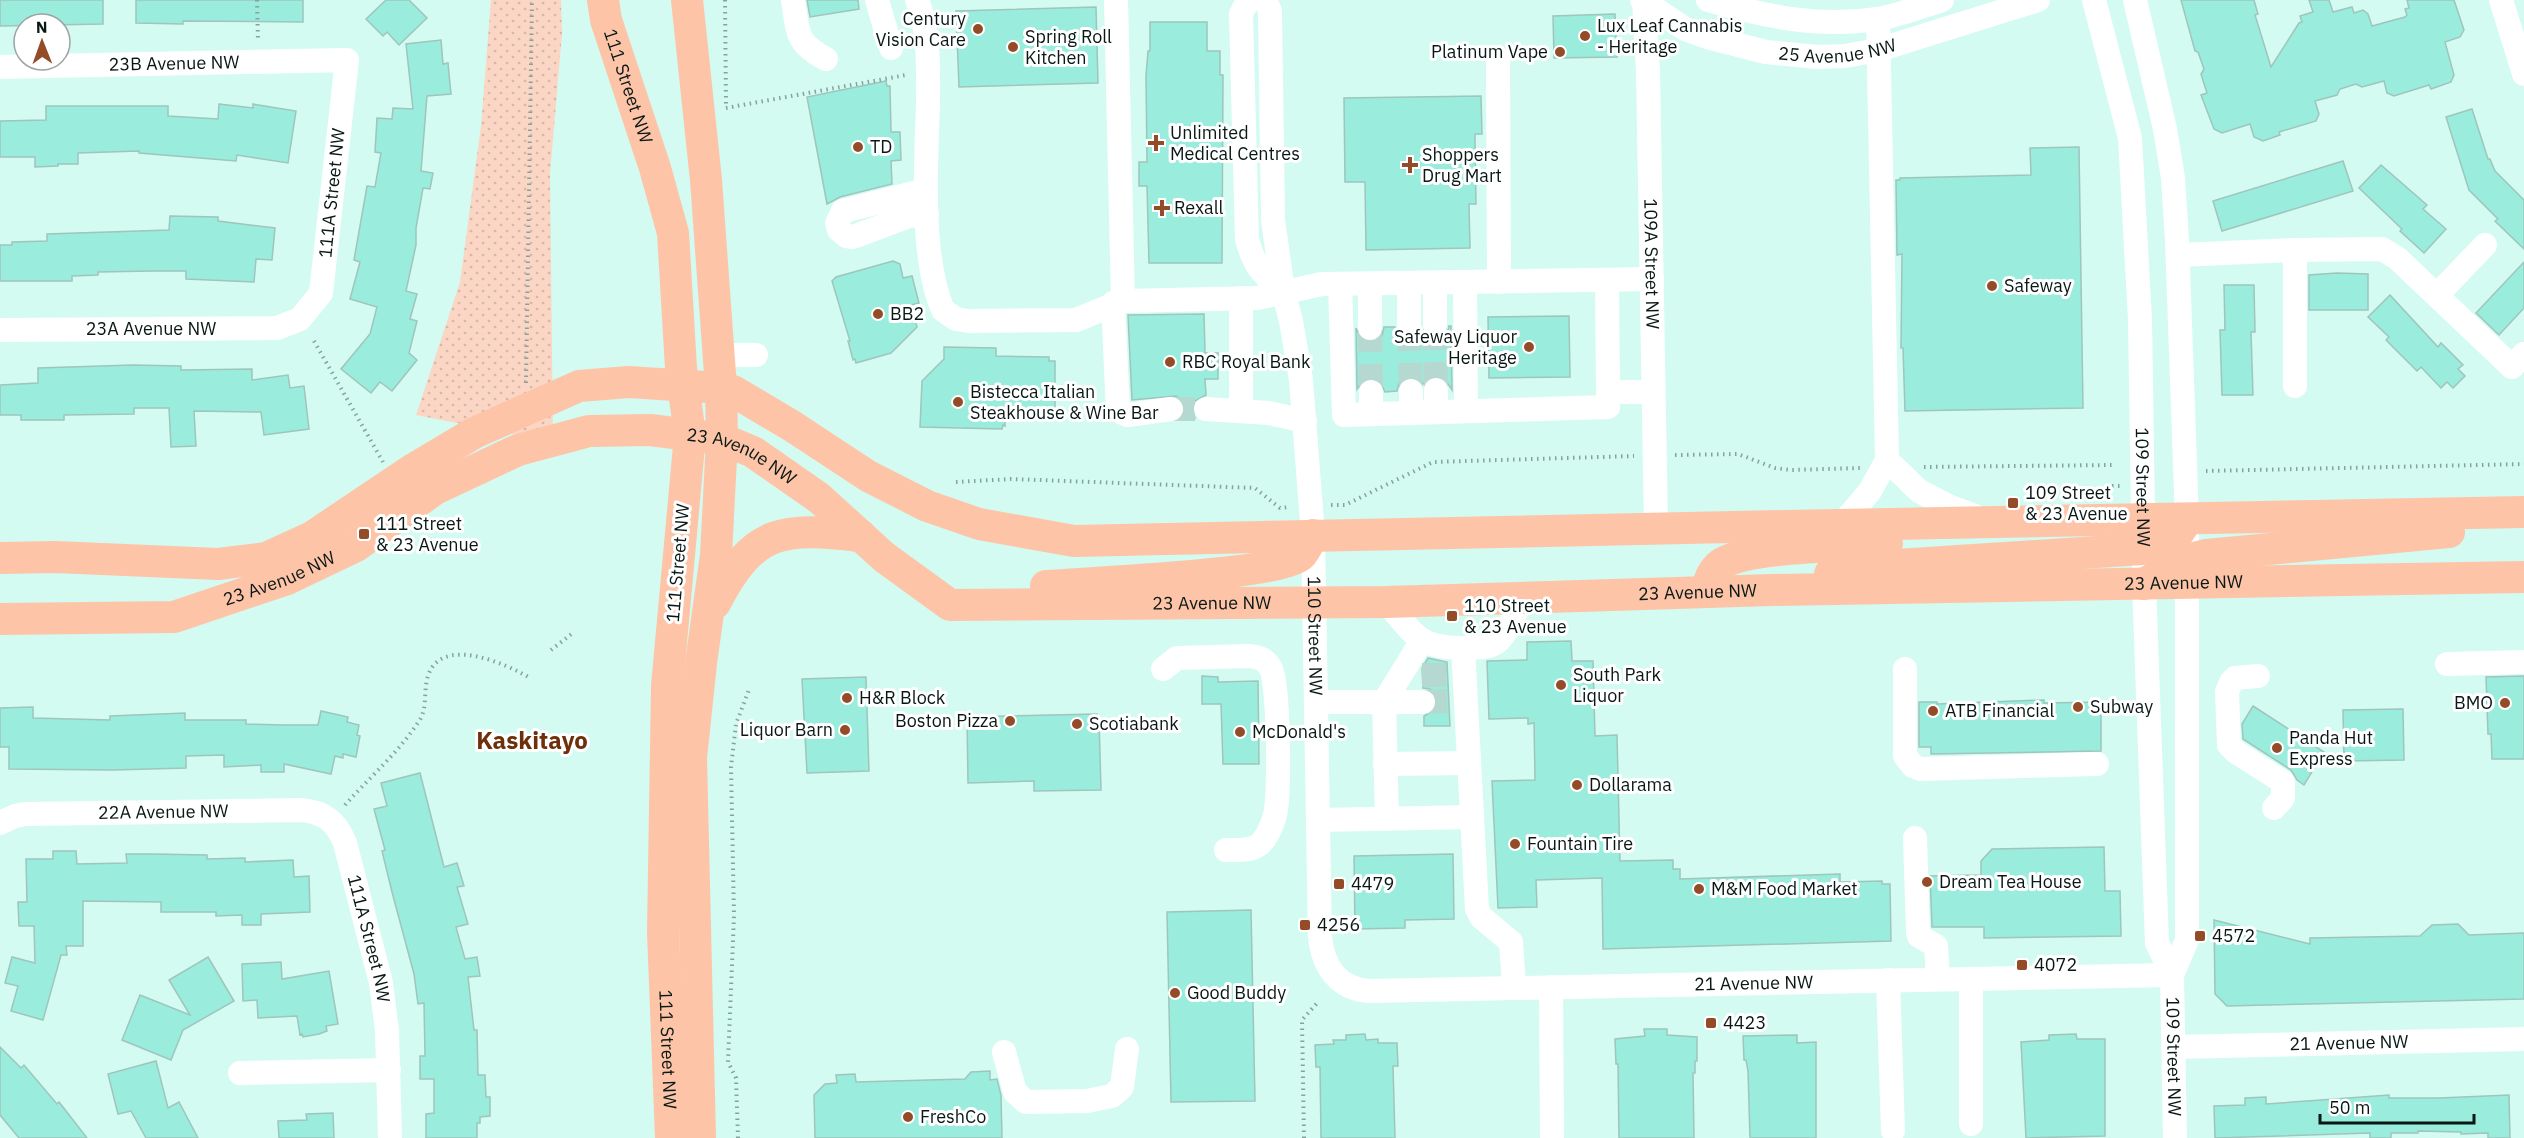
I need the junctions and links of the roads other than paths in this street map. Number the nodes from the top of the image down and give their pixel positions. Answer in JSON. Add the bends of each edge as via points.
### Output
{"nodes":[{"id":1,"x":603,"y":0,"type":"edge"},
{"id":2,"x":687,"y":0,"type":"edge"},
{"id":3,"x":793,"y":0,"type":"edge"},
{"id":4,"x":877,"y":0,"type":"edge"},
{"id":5,"x":917,"y":0,"type":"edge"},
{"id":6,"x":1116,"y":0,"type":"edge"},
{"id":7,"x":1248,"y":0,"type":"edge"},
{"id":8,"x":1265,"y":0,"type":"edge"},
{"id":9,"x":1708,"y":0,"type":"edge"},
{"id":10,"x":1942,"y":0,"type":"edge"},
{"id":11,"x":2038,"y":0,"type":"edge"},
{"id":12,"x":2094,"y":0,"type":"edge"},
{"id":13,"x":2135,"y":0,"type":"edge"},
{"id":14,"x":2501,"y":0,"type":"edge"},
{"id":15,"x":1644,"y":1,"type":"edge"},
{"id":16,"x":1751,"y":5,"type":"edge"},
{"id":17,"x":1884,"y":11,"type":"edge"},
{"id":18,"x":891,"y":48,"type":"dead end"},
{"id":19,"x":1878,"y":50,"type":"junction"},
{"id":20,"x":1498,"y":58,"type":"dead end"},
{"id":21,"x":825,"y":59,"type":"dead end"},
{"id":22,"x":347,"y":60,"type":"joint"},
{"id":23,"x":0,"y":67,"type":"edge"},
{"id":24,"x":2524,"y":74,"type":"edge"},
{"id":25,"x":2485,"y":245,"type":"dead end"},
{"id":26,"x":2295,"y":250,"type":"junction"},
{"id":27,"x":2178,"y":255,"type":"junction"},
{"id":28,"x":1652,"y":279,"type":"junction"},
{"id":29,"x":1607,"y":280,"type":"junction"},
{"id":30,"x":1499,"y":282,"type":"junction"},
{"id":31,"x":1370,"y":283,"type":"junction"},
{"id":32,"x":1409,"y":283,"type":"junction"},
{"id":33,"x":1435,"y":283,"type":"junction"},
{"id":34,"x":1465,"y":283,"type":"junction"},
{"id":35,"x":1340,"y":284,"type":"junction"},
{"id":36,"x":1283,"y":291,"type":"junction"},
{"id":37,"x":2437,"y":296,"type":"junction"},
{"id":38,"x":1241,"y":298,"type":"junction"},
{"id":39,"x":1118,"y":302,"type":"junction"},
{"id":40,"x":300,"y":319,"type":"joint"},
{"id":41,"x":1435,"y":326,"type":"tunnel mouth"},
{"id":42,"x":1409,"y":327,"type":"tunnel mouth"},
{"id":43,"x":1370,"y":328,"type":"tunnel mouth"},
{"id":44,"x":0,"y":330,"type":"edge"},
{"id":45,"x":2524,"y":354,"type":"edge"},
{"id":46,"x":756,"y":355,"type":"dead end"},
{"id":47,"x":718,"y":356,"type":"junction"},
{"id":48,"x":686,"y":386,"type":"junction"},
{"id":49,"x":2295,"y":386,"type":"dead end"},
{"id":50,"x":721,"y":388,"type":"junction"},
{"id":51,"x":1608,"y":392,"type":"junction"},
{"id":52,"x":1653,"y":392,"type":"junction"},
{"id":53,"x":1171,"y":409,"type":"tunnel mouth"},
{"id":54,"x":1206,"y":409,"type":"tunnel mouth"},
{"id":55,"x":1241,"y":410,"type":"junction"},
{"id":56,"x":1466,"y":411,"type":"junction"},
{"id":57,"x":1305,"y":421,"type":"junction"},
{"id":58,"x":690,"y":435,"type":"junction"},
{"id":59,"x":722,"y":439,"type":"junction"},
{"id":60,"x":1888,"y":465,"type":"junction"},
{"id":61,"x":2524,"y":512,"type":"edge"},
{"id":62,"x":2187,"y":520,"type":"junction"},
{"id":63,"x":2524,"y":521,"type":"edge"},
{"id":64,"x":1995,"y":523,"type":"junction"},
{"id":65,"x":1842,"y":524,"type":"junction"},
{"id":66,"x":1656,"y":527,"type":"junction"},
{"id":67,"x":1313,"y":535,"type":"junction"},
{"id":68,"x":2143,"y":535,"type":"junction"},
{"id":69,"x":861,"y":536,"type":"junction"},
{"id":70,"x":0,"y":558,"type":"edge"},
{"id":71,"x":2186,"y":572,"type":"junction"},
{"id":72,"x":2524,"y":577,"type":"edge"},
{"id":73,"x":2144,"y":585,"type":"junction"},
{"id":74,"x":1772,"y":590,"type":"junction"},
{"id":75,"x":1708,"y":592,"type":"junction"},
{"id":76,"x":1523,"y":597,"type":"junction"},
{"id":77,"x":1314,"y":602,"type":"junction"},
{"id":78,"x":1386,"y":602,"type":"junction"},
{"id":79,"x":968,"y":605,"type":"junction"},
{"id":80,"x":709,"y":614,"type":"junction"},
{"id":81,"x":0,"y":619,"type":"edge"},
{"id":82,"x":1421,"y":642,"type":"junction"},
{"id":83,"x":1463,"y":648,"type":"junction"},
{"id":84,"x":2524,"y":662,"type":"edge"},
{"id":85,"x":2447,"y":664,"type":"dead end"},
{"id":86,"x":1163,"y":669,"type":"dead end"},
{"id":87,"x":1905,"y":669,"type":"dead end"},
{"id":88,"x":2258,"y":676,"type":"dead end"},
{"id":89,"x":1316,"y":702,"type":"junction"},
{"id":90,"x":1384,"y":710,"type":"junction"},
{"id":91,"x":1424,"y":710,"type":"tunnel mouth"},
{"id":92,"x":1469,"y":762,"type":"junction"},
{"id":93,"x":1386,"y":764,"type":"junction"},
{"id":94,"x":2097,"y":764,"type":"dead end"},
{"id":95,"x":2274,"y":808,"type":"dead end"},
{"id":96,"x":327,"y":816,"type":"joint"},
{"id":97,"x":1472,"y":817,"type":"junction"},
{"id":98,"x":1387,"y":818,"type":"junction"},
{"id":99,"x":1318,"y":820,"type":"junction"},
{"id":100,"x":0,"y":823,"type":"edge"},
{"id":101,"x":1915,"y":838,"type":"dead end"},
{"id":102,"x":1226,"y":850,"type":"dead end"},
{"id":103,"x":2172,"y":975,"type":"junction"},
{"id":104,"x":1337,"y":979,"type":"joint"},
{"id":105,"x":1938,"y":979,"type":"junction"},
{"id":106,"x":1971,"y":979,"type":"junction"},
{"id":107,"x":1888,"y":980,"type":"junction"},
{"id":108,"x":1514,"y":987,"type":"junction"},
{"id":109,"x":1551,"y":987,"type":"junction"},
{"id":110,"x":2524,"y":1040,"type":"edge"},
{"id":111,"x":2174,"y":1047,"type":"junction"},
{"id":112,"x":1127,"y":1049,"type":"dead end"},
{"id":113,"x":1004,"y":1052,"type":"dead end"},
{"id":114,"x":388,"y":1070,"type":"junction"},
{"id":115,"x":240,"y":1073,"type":"dead end"},
{"id":116,"x":1971,"y":1124,"type":"dead end"},
{"id":117,"x":1893,"y":1131,"type":"dead end"},
{"id":118,"x":390,"y":1138,"type":"edge"},
{"id":119,"x":671,"y":1138,"type":"edge"},
{"id":120,"x":700,"y":1138,"type":"edge"},
{"id":121,"x":1552,"y":1138,"type":"edge"},
{"id":122,"x":2175,"y":1138,"type":"edge"}],
"edges":[{"from":1,"to":48,"type":"main road","name":"111 Street NW","via":[[673,234],[681,368]]},
{"from":2,"to":47,"type":"main road","name":"111 Street NW","via":[[706,180]]},
{"from":3,"to":21,"type":"street","via":[[802,42]]},
{"from":4,"to":18,"type":"street"},
{"from":5,"to":39,"type":"street","via":[[926,29],[926,202],[932,266],[947,315],[968,321],[1076,320]]},
{"from":6,"to":39,"type":"street"},
{"from":7,"to":36,"type":"street","via":[[1241,14],[1247,239],[1262,274]]},
{"from":8,"to":36,"type":"street","name":"110 Street NW","via":[[1270,11],[1273,220]]},
{"from":9,"to":16,"type":"street","name":"25 Avenue NW"},
{"from":10,"to":17,"type":"street","name":"25 Avenue NW"},
{"from":11,"to":19,"type":"street","name":"25 Avenue NW"},
{"from":12,"to":68,"type":"street","name":"109 Street NW","via":[[2130,138],[2140,319]]},
{"from":13,"to":27,"type":"street","name":"109 Street NW","via":[[2165,129]]},
{"from":14,"to":24,"type":"street"},
{"from":15,"to":19,"type":"street","name":"25 Avenue NW","via":[[1685,29],[1766,52],[1818,57]]},
{"from":15,"to":28,"type":"street","name":"109A Street NW"},
{"from":16,"to":17,"type":"street","name":"25 Avenue NW","via":[[1784,19],[1825,22]]},
{"from":17,"to":19,"type":"street"},
{"from":19,"to":60,"type":"street"},
{"from":20,"to":30,"type":"street"},
{"from":22,"to":23,"type":"street","name":"23B Avenue NW"},
{"from":22,"to":40,"type":"street","name":"111A Street NW","via":[[321,293]]},
{"from":25,"to":37,"type":"street"},
{"from":26,"to":27,"type":"street"},
{"from":26,"to":37,"type":"street","via":[[2382,249]]},
{"from":26,"to":49,"type":"street"},
{"from":27,"to":62,"type":"street","name":"109 Street NW"},
{"from":28,"to":29,"type":"street"},
{"from":28,"to":52,"type":"street","name":"109A Street NW"},
{"from":29,"to":30,"type":"street"},
{"from":29,"to":51,"type":"street"},
{"from":30,"to":34,"type":"street"},
{"from":31,"to":32,"type":"street"},
{"from":31,"to":35,"type":"street"},
{"from":31,"to":43,"type":"street"},
{"from":32,"to":33,"type":"street"},
{"from":32,"to":42,"type":"street"},
{"from":33,"to":34,"type":"street"},
{"from":33,"to":41,"type":"street"},
{"from":34,"to":56,"type":"street"},
{"from":35,"to":36,"type":"street"},
{"from":35,"to":56,"type":"street","via":[[1344,415],[1371,403],[1436,401]]},
{"from":36,"to":38,"type":"street"},
{"from":36,"to":57,"type":"street","name":"110 Street NW","via":[[1295,341]]},
{"from":37,"to":45,"type":"street","via":[[2512,367]]},
{"from":38,"to":39,"type":"street"},
{"from":38,"to":55,"type":"street"},
{"from":39,"to":53,"type":"street","via":[[1118,411],[1128,415]]},
{"from":40,"to":44,"type":"street","name":"23A Avenue NW","via":[[277,328]]},
{"from":46,"to":47,"type":"street"},
{"from":47,"to":50,"type":"main road","name":"111 Street NW"},
{"from":48,"to":50,"type":"main road","name":"23 Avenue NW"},
{"from":48,"to":58,"type":"main road","name":"111 Street NW"},
{"from":48,"to":70,"type":"main road","name":"23 Avenue NW","via":[[629,382],[579,386],[474,433],[312,537],[266,558],[218,564]]},
{"from":50,"to":59,"type":"main road","name":"111 Street NW"},
{"from":50,"to":67,"type":"main road","name":"23 Avenue NW","via":[[733,391],[792,426],[868,476],[927,506],[979,524],[1074,541]]},
{"from":51,"to":52,"type":"street"},
{"from":51,"to":56,"type":"street","via":[[1608,406]]},
{"from":52,"to":66,"type":"street","name":"109A Street NW"},
{"from":54,"to":55,"type":"street"},
{"from":55,"to":57,"type":"street"},
{"from":57,"to":67,"type":"street","name":"110 Street NW"},
{"from":58,"to":59,"type":"main road","name":"23 Avenue NW"},
{"from":58,"to":81,"type":"main road","name":"23 Avenue NW","via":[[650,430],[589,431],[518,450],[435,489],[356,546],[317,565],[174,617]]},
{"from":58,"to":119,"type":"main road","name":"111 Street NW","via":[[667,687],[663,933]]},
{"from":59,"to":69,"type":"main road","name":"23 Avenue NW","via":[[753,452],[819,498]]},
{"from":59,"to":80,"type":"main road","name":"111 Street NW"},
{"from":60,"to":64,"type":"street","via":[[1919,491]]},
{"from":60,"to":65,"type":"street"},
{"from":61,"to":62,"type":"main road"},
{"from":62,"to":68,"type":"main road","via":[[2174,539]]},
{"from":62,"to":71,"type":"street","name":"109 Street NW"},
{"from":63,"to":71,"type":"main road","via":[[2430,535],[2206,555]]},
{"from":64,"to":65,"type":"main road","name":"23 Avenue NW"},
{"from":64,"to":68,"type":"main road","name":"23 Avenue NW"},
{"from":64,"to":75,"type":"main road","via":[[1962,539],[1749,553],[1720,565],[1707,583]]},
{"from":65,"to":66,"type":"main road","name":"23 Avenue NW"},
{"from":66,"to":67,"type":"main road","name":"23 Avenue NW"},
{"from":67,"to":77,"type":"street","name":"110 Street NW"},
{"from":67,"to":79,"type":"main road","via":[[1300,555],[1282,563],[1194,576],[982,590]]},
{"from":68,"to":73,"type":"street","name":"109 Street NW"},
{"from":68,"to":74,"type":"main road","via":[[1851,568]]},
{"from":69,"to":79,"type":"main road","name":"23 Avenue NW","via":[[950,605]]},
{"from":69,"to":80,"type":"main road","via":[[811,531],[777,536],[745,556]]},
{"from":71,"to":72,"type":"main road","name":"23 Avenue NW"},
{"from":71,"to":73,"type":"main road"},
{"from":71,"to":103,"type":"street","name":"109 Street NW","via":[[2187,940]]},
{"from":73,"to":74,"type":"main road","name":"23 Avenue NW"},
{"from":73,"to":103,"type":"street","name":"109 Street NW","via":[[2157,943]]},
{"from":74,"to":75,"type":"main road","name":"23 Avenue NW"},
{"from":75,"to":76,"type":"main road","name":"23 Avenue NW"},
{"from":76,"to":78,"type":"main road","name":"23 Avenue NW"},
{"from":76,"to":83,"type":"street","via":[[1496,643]]},
{"from":77,"to":78,"type":"main road","name":"23 Avenue NW"},
{"from":77,"to":79,"type":"main road","name":"23 Avenue NW"},
{"from":77,"to":89,"type":"street","name":"110 Street NW"},
{"from":78,"to":82,"type":"street"},
{"from":80,"to":120,"type":"main road","name":"111 Street NW","via":[[691,758]]},
{"from":82,"to":83,"type":"street"},
{"from":82,"to":90,"type":"street","via":[[1411,675]]},
{"from":83,"to":92,"type":"street","via":[[1456,675],[1458,709]]},
{"from":84,"to":85,"type":"street"},
{"from":86,"to":102,"type":"street","via":[[1177,658],[1249,656],[1260,657],[1272,671],[1276,813],[1265,838],[1256,847]]},
{"from":87,"to":94,"type":"street","via":[[1905,756],[1913,766],[1921,769]]},
{"from":88,"to":95,"type":"street","via":[[2235,678],[2228,687],[2229,745],[2283,782],[2283,798]]},
{"from":89,"to":90,"type":"street"},
{"from":89,"to":99,"type":"street","name":"110 Street NW"},
{"from":90,"to":91,"type":"street"},
{"from":90,"to":93,"type":"street"},
{"from":92,"to":93,"type":"street"},
{"from":92,"to":97,"type":"street"},
{"from":93,"to":98,"type":"street"},
{"from":96,"to":100,"type":"street","name":"22A Avenue NW","via":[[301,810],[25,814]]},
{"from":96,"to":114,"type":"street","name":"111A Street NW","via":[[345,843],[370,935],[384,1007]]},
{"from":97,"to":98,"type":"street"},
{"from":97,"to":108,"type":"street","via":[[1477,909],[1511,942]]},
{"from":98,"to":99,"type":"street"},
{"from":99,"to":104,"type":"street","name":"110 Street NW","via":[[1321,949]]},
{"from":101,"to":105,"type":"street","via":[[1918,932],[1937,949]]},
{"from":103,"to":106,"type":"street","name":"21 Avenue NW"},
{"from":103,"to":111,"type":"street","name":"109 Street NW"},
{"from":104,"to":108,"type":"street","name":"21 Avenue NW","via":[[1356,990],[1369,991]]},
{"from":105,"to":106,"type":"street","name":"21 Avenue NW"},
{"from":105,"to":107,"type":"street","name":"21 Avenue NW"},
{"from":106,"to":116,"type":"street"},
{"from":107,"to":109,"type":"street","name":"21 Avenue NW"},
{"from":107,"to":117,"type":"street"},
{"from":108,"to":109,"type":"street","name":"21 Avenue NW"},
{"from":109,"to":121,"type":"street"},
{"from":110,"to":111,"type":"street","name":"21 Avenue NW"},
{"from":111,"to":122,"type":"street","name":"109 Street NW"},
{"from":112,"to":113,"type":"street","via":[[1122,1087],[1112,1096],[1087,1101],[1026,1102],[1016,1092]]},
{"from":114,"to":115,"type":"street"},
{"from":114,"to":118,"type":"street","name":"111A Street NW"}]}
